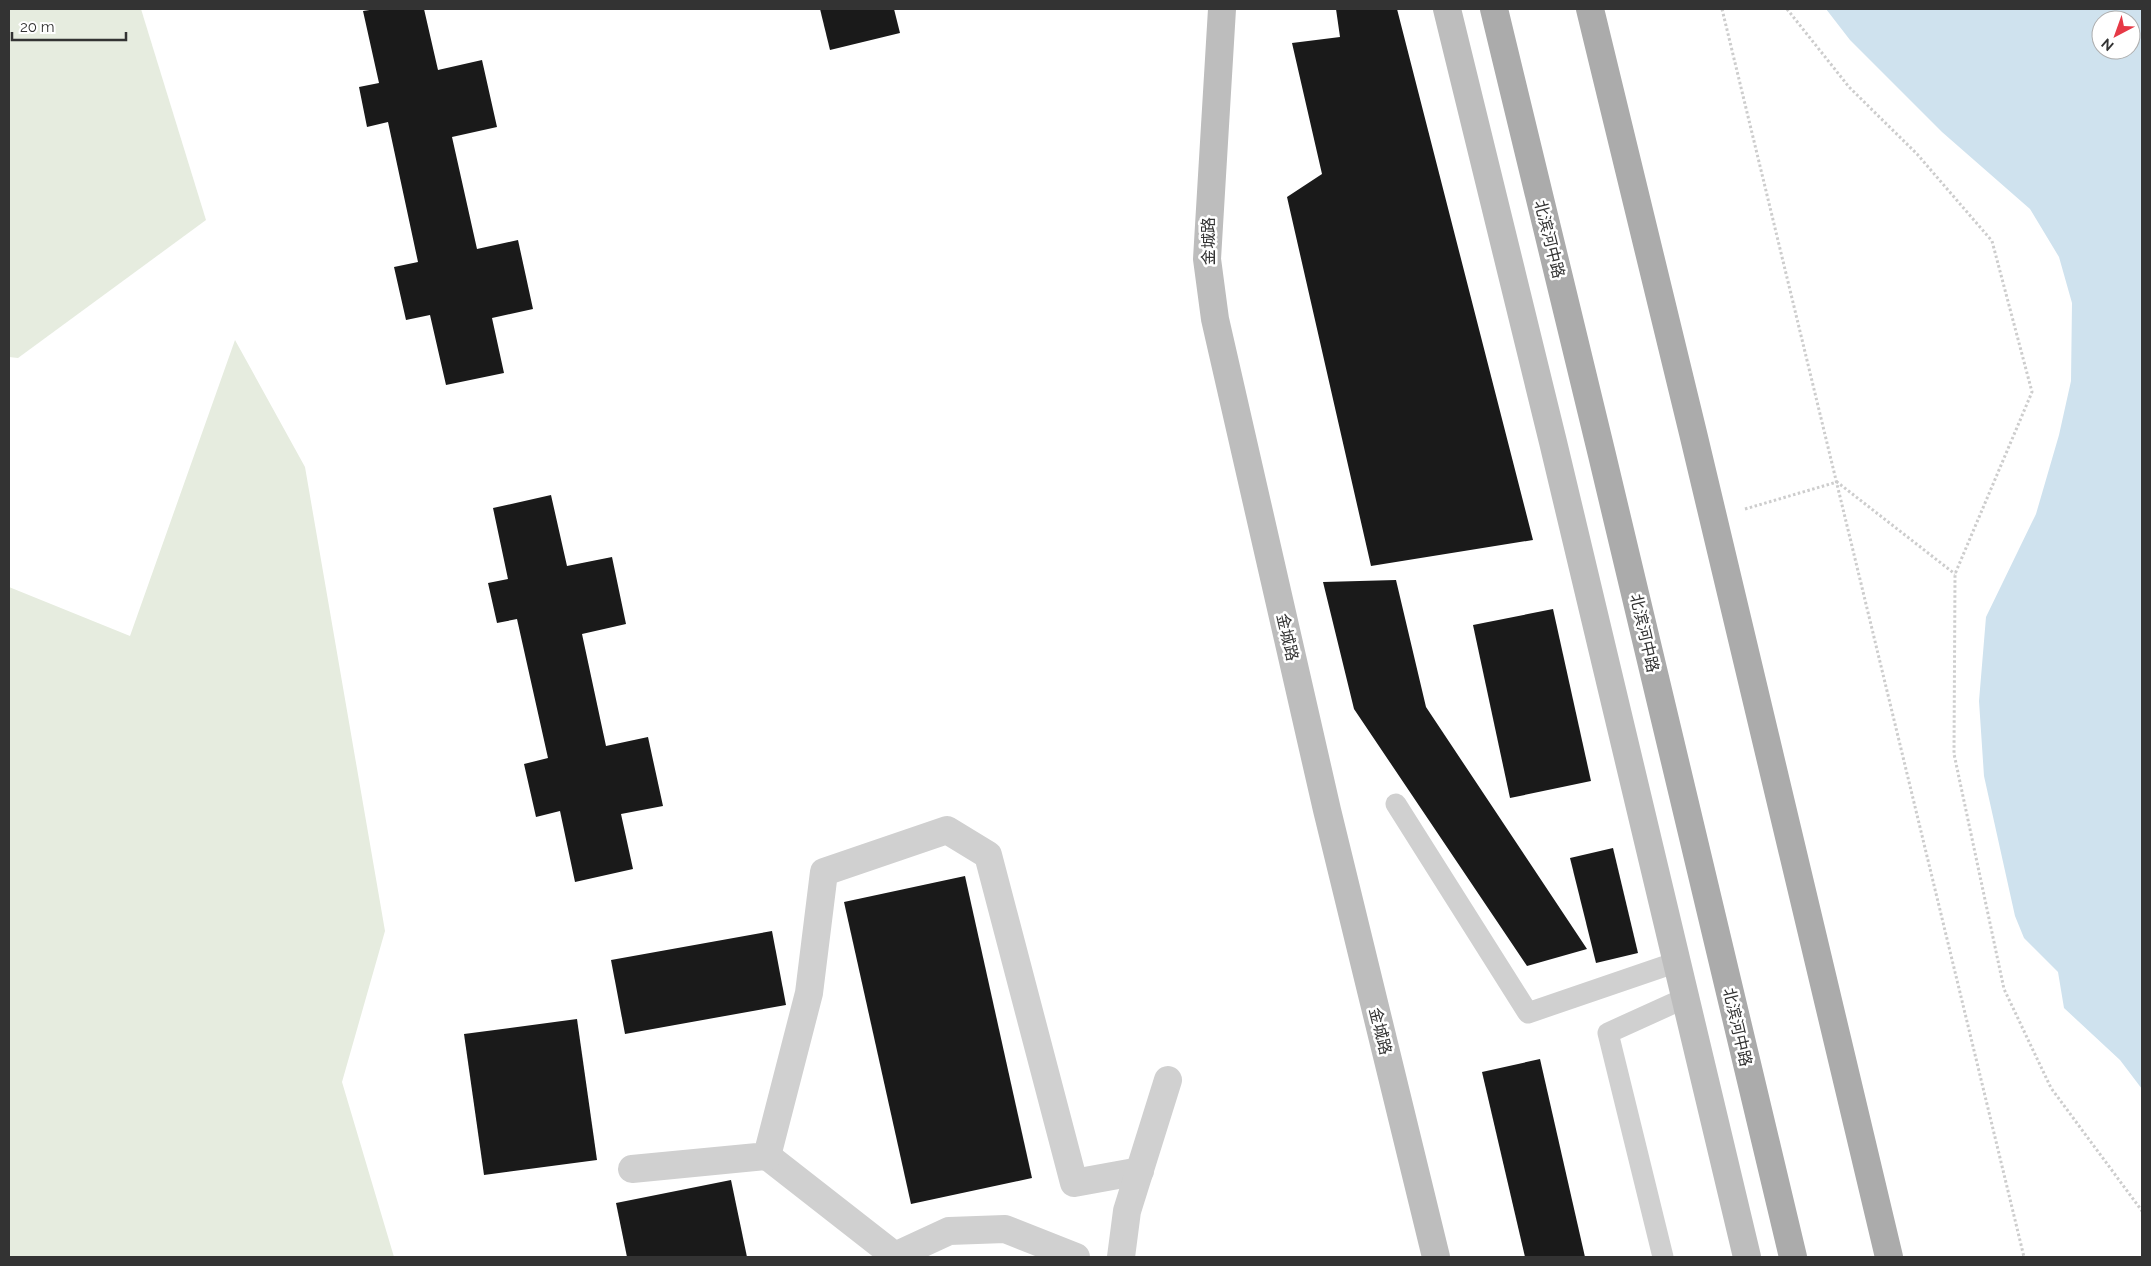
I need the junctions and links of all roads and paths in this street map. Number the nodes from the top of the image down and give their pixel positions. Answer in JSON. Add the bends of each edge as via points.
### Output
{"nodes":[{"id":1,"x":1222,"y":9,"type":"edge"},
{"id":2,"x":1447,"y":9,"type":"edge"},
{"id":3,"x":1494,"y":9,"type":"edge"},
{"id":4,"x":1590,"y":9,"type":"edge"},
{"id":5,"x":1722,"y":9,"type":"edge"},
{"id":6,"x":1787,"y":9,"type":"edge"},
{"id":7,"x":1837,"y":482,"type":"junction"},
{"id":8,"x":1714,"y":518,"type":"junction"},
{"id":9,"x":1955,"y":574,"type":"junction"},
{"id":10,"x":1396,"y":804,"type":"dead end"},
{"id":11,"x":1676,"y":962,"type":"junction"},
{"id":12,"x":1685,"y":998,"type":"junction"},
{"id":13,"x":1168,"y":1080,"type":"dead end"},
{"id":14,"x":767,"y":1156,"type":"junction"},
{"id":15,"x":632,"y":1169,"type":"dead end"},
{"id":16,"x":1140,"y":1171,"type":"junction"},
{"id":17,"x":2142,"y":1211,"type":"edge"},
{"id":18,"x":1076,"y":1257,"type":"edge"},
{"id":19,"x":1121,"y":1257,"type":"edge"},
{"id":20,"x":1436,"y":1257,"type":"edge"},
{"id":21,"x":1663,"y":1257,"type":"edge"},
{"id":22,"x":1747,"y":1257,"type":"edge"},
{"id":23,"x":1793,"y":1257,"type":"edge"},
{"id":24,"x":1889,"y":1257,"type":"edge"},
{"id":25,"x":2024,"y":1257,"type":"edge"}],
"edges":[{"from":1,"to":20,"type":"street","name":"金城路","via":[[1207,259],[1215,319],[1328,810]]},
{"from":2,"to":11,"type":"street"},
{"from":3,"to":23,"type":"main road","name":"北滨河中路"},
{"from":4,"to":8,"type":"main road"},
{"from":5,"to":7,"type":"path"},
{"from":6,"to":9,"type":"path","via":[[1849,87],[1917,154],[1992,240],[2032,392]]},
{"from":7,"to":8,"type":"path"},
{"from":7,"to":9,"type":"path"},
{"from":7,"to":25,"type":"path"},
{"from":8,"to":24,"type":"main road"},
{"from":9,"to":17,"type":"path","via":[[1954,754],[2004,989],[2051,1088]]},
{"from":10,"to":11,"type":"lane","via":[[1528,1014]]},
{"from":11,"to":12,"type":"street"},
{"from":12,"to":21,"type":"lane","via":[[1608,1033]]},
{"from":12,"to":22,"type":"street"},
{"from":13,"to":16,"type":"street"},
{"from":14,"to":15,"type":"street"},
{"from":14,"to":16,"type":"street","via":[[809,993],[824,872],[948,830],[988,855],[1074,1184]]},
{"from":14,"to":18,"type":"street","via":[[895,1256],[949,1231],[1005,1229]]},
{"from":16,"to":19,"type":"street","via":[[1127,1211]]}]}
